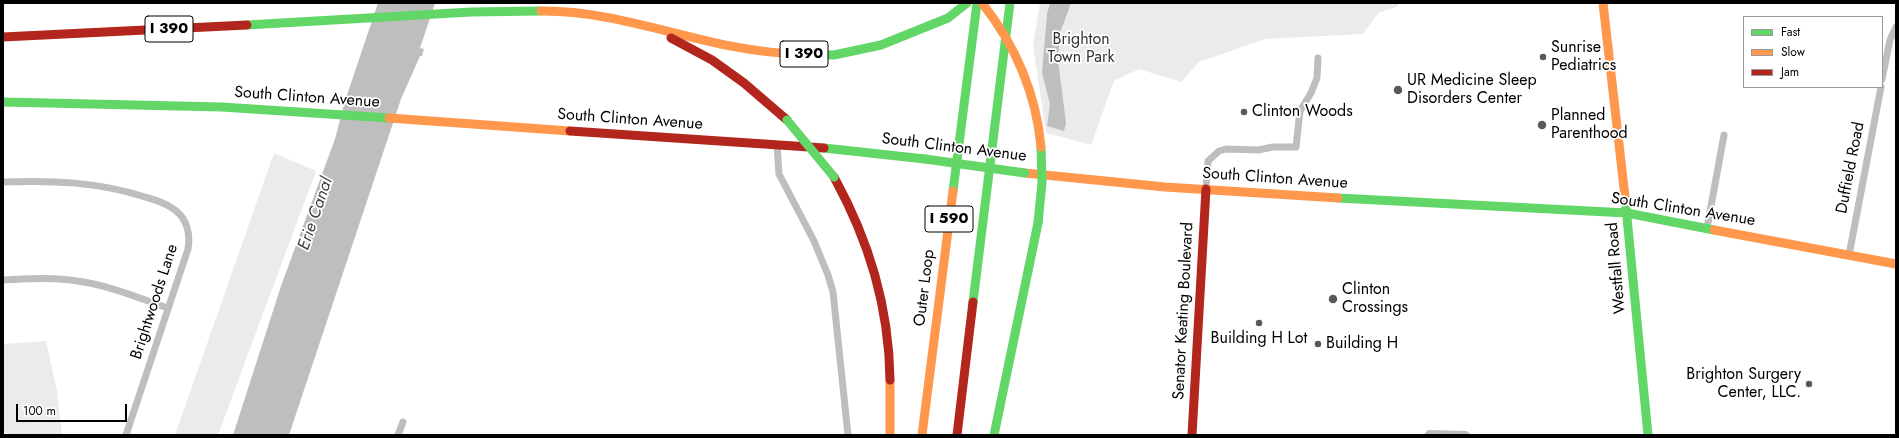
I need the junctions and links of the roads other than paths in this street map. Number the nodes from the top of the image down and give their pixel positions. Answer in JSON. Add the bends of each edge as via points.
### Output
{"nodes":[{"id":1,"x":966,"y":3,"type":"edge"},
{"id":2,"x":977,"y":3,"type":"edge"},
{"id":3,"x":982,"y":3,"type":"edge"},
{"id":4,"x":1010,"y":3,"type":"edge"},
{"id":5,"x":1603,"y":3,"type":"edge"},
{"id":6,"x":1896,"y":26,"type":"edge"},
{"id":7,"x":655,"y":30,"type":"junction"},
{"id":8,"x":3,"y":37,"type":"edge"},
{"id":9,"x":1318,"y":58,"type":"dead end"},
{"id":10,"x":1883,"y":74,"type":"edge"},
{"id":11,"x":1880,"y":88,"type":"edge"},
{"id":12,"x":3,"y":102,"type":"edge"},
{"id":13,"x":1724,"y":135,"type":"dead end"},
{"id":14,"x":777,"y":145,"type":"junction"},
{"id":15,"x":3,"y":182,"type":"edge"},
{"id":16,"x":1206,"y":189,"type":"junction"},
{"id":17,"x":1626,"y":213,"type":"junction"},
{"id":18,"x":1707,"y":228,"type":"junction"},
{"id":19,"x":1849,"y":255,"type":"junction"},
{"id":20,"x":1896,"y":264,"type":"edge"},
{"id":21,"x":3,"y":280,"type":"edge"},
{"id":22,"x":168,"y":308,"type":"junction"},
{"id":23,"x":403,"y":422,"type":"dead end"},
{"id":24,"x":126,"y":435,"type":"edge"},
{"id":25,"x":398,"y":435,"type":"edge"},
{"id":26,"x":848,"y":435,"type":"edge"},
{"id":27,"x":890,"y":435,"type":"edge"},
{"id":28,"x":922,"y":435,"type":"edge"},
{"id":29,"x":957,"y":435,"type":"edge"},
{"id":30,"x":994,"y":435,"type":"edge"},
{"id":31,"x":1192,"y":435,"type":"edge"},
{"id":32,"x":1648,"y":435,"type":"edge"}],
"edges":[{"from":1,"to":7,"type":"main road","number":"I 390","via":[[948,18],[881,45],[834,55],[780,54]]},
{"from":2,"to":28,"type":"main road","name":"Outer Loop","number":"I 590"},
{"from":3,"to":30,"type":"main road","bridge":true,"via":[[1021,64],[1032,96],[1040,138],[1042,182],[1038,223],[1028,276]]},
{"from":4,"to":29,"type":"main road","number":"I 590"},
{"from":5,"to":17,"type":"main road","name":"Westfall Road"},
{"from":6,"to":10,"type":"street","via":[[1890,40]]},
{"from":7,"to":8,"type":"main road","number":"I 390","via":[[604,17],[557,12],[471,12]]},
{"from":7,"to":27,"type":"main road","bridge":true,"via":[[712,60],[744,83],[787,120],[834,177],[854,212],[869,251],[885,314]]},
{"from":9,"to":16,"type":"street","via":[[1317,78],[1300,112],[1296,147],[1258,150],[1233,148],[1219,151],[1208,161]]},
{"from":11,"to":19,"type":"street","name":"Duffield Road"},
{"from":12,"to":14,"type":"main road","name":"South Clinton Avenue","via":[[222,107]]},
{"from":13,"to":18,"type":"street"},
{"from":14,"to":16,"type":"main road","name":"South Clinton Avenue","bridge":true,"via":[[858,151],[1025,173]]},
{"from":14,"to":26,"type":"street","via":[[778,174],[814,241],[833,292]]},
{"from":15,"to":22,"type":"street","name":"Brightwoods Lane","via":[[56,181],[94,184],[139,195],[175,210],[184,222],[189,240]]},
{"from":16,"to":17,"type":"main road","name":"South Clinton Avenue"},
{"from":16,"to":31,"type":"main road","name":"Senator Keating Boulevard"},
{"from":17,"to":18,"type":"main road","name":"South Clinton Avenue"},
{"from":17,"to":32,"type":"main road","name":"Westfall Road"},
{"from":18,"to":19,"type":"main road","name":"South Clinton Avenue"},
{"from":19,"to":20,"type":"main road","name":"South Clinton Avenue"},
{"from":21,"to":22,"type":"street","via":[[53,278],[79,281]]},
{"from":22,"to":24,"type":"street","name":"Brightwoods Lane"},
{"from":23,"to":25,"type":"street"}]}
